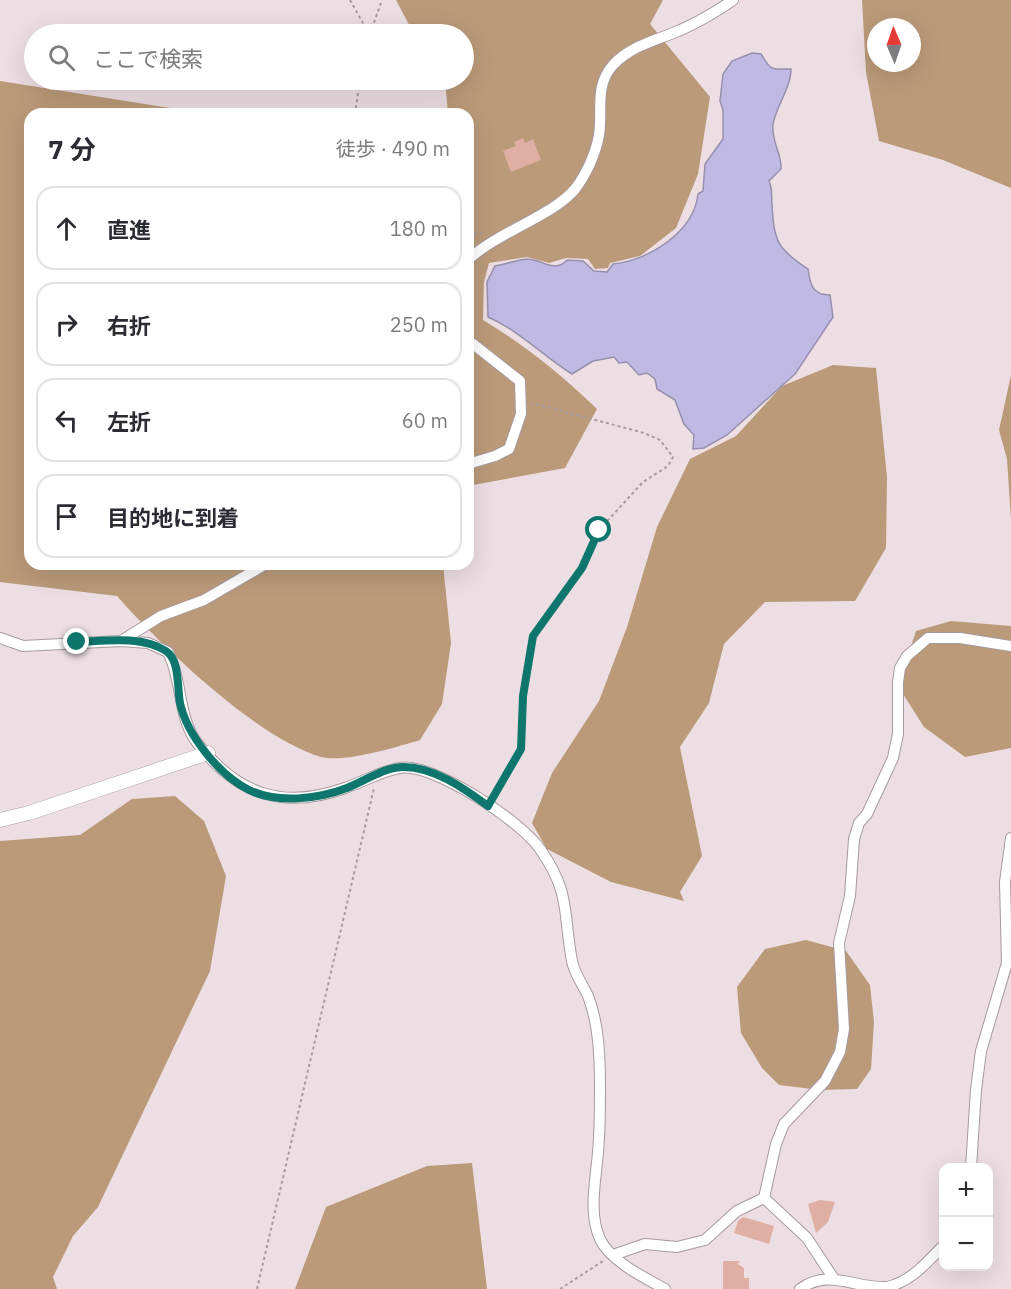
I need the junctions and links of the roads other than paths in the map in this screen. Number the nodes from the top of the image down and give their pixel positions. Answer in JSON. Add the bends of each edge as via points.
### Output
{"nodes":[{"id":1,"x":733,"y":0,"type":"edge"},
{"id":2,"x":474,"y":254,"type":"edge"},
{"id":3,"x":474,"y":345,"type":"edge"},
{"id":4,"x":474,"y":462,"type":"edge"},
{"id":5,"x":256,"y":570,"type":"edge"},
{"id":6,"x":0,"y":638,"type":"edge"},
{"id":7,"x":121,"y":641,"type":"junction"},
{"id":8,"x":1011,"y":646,"type":"edge"},
{"id":9,"x":208,"y":753,"type":"junction"},
{"id":10,"x":0,"y":820,"type":"edge"},
{"id":11,"x":1011,"y":838,"type":"edge"},
{"id":12,"x":971,"y":1163,"type":"edge"},
{"id":13,"x":764,"y":1198,"type":"junction"},
{"id":14,"x":939,"y":1250,"type":"edge"},
{"id":15,"x":613,"y":1255,"type":"junction"},
{"id":16,"x":834,"y":1279,"type":"junction"},
{"id":17,"x":665,"y":1289,"type":"edge"},
{"id":18,"x":800,"y":1289,"type":"edge"}],
"edges":[{"from":1,"to":2,"type":"street","via":[[673,33],[645,42],[611,67],[600,92],[596,149],[574,190]]},
{"from":3,"to":4,"type":"street","via":[[520,381],[521,399],[521,414],[509,449]]},
{"from":5,"to":7,"type":"street","via":[[204,600],[160,616]]},
{"from":6,"to":7,"type":"street","via":[[22,646]]},
{"from":7,"to":9,"type":"street","via":[[148,643],[168,652],[175,665],[180,704],[197,743]]},
{"from":8,"to":13,"type":"street","via":[[960,638],[928,638],[907,656],[900,668],[898,734],[893,758],[854,839],[850,896],[839,943],[844,1029],[840,1052],[825,1081],[784,1124]]},
{"from":9,"to":10,"type":"street"},
{"from":9,"to":15,"type":"street","via":[[250,790],[281,798],[314,797],[403,767],[439,775],[488,806],[540,848],[563,891],[572,963],[589,998],[597,1032],[600,1084],[594,1189],[596,1228],[601,1242]]},
{"from":11,"to":12,"type":"street","via":[[1005,882],[1006,963],[981,1051]]},
{"from":13,"to":15,"type":"street","via":[[737,1211],[705,1240],[677,1247],[645,1244]]},
{"from":13,"to":16,"type":"street","via":[[807,1238]]},
{"from":14,"to":16,"type":"street","via":[[911,1276],[888,1287],[867,1288]]},
{"from":15,"to":17,"type":"street"},
{"from":16,"to":18,"type":"street","via":[[813,1282]]}]}
